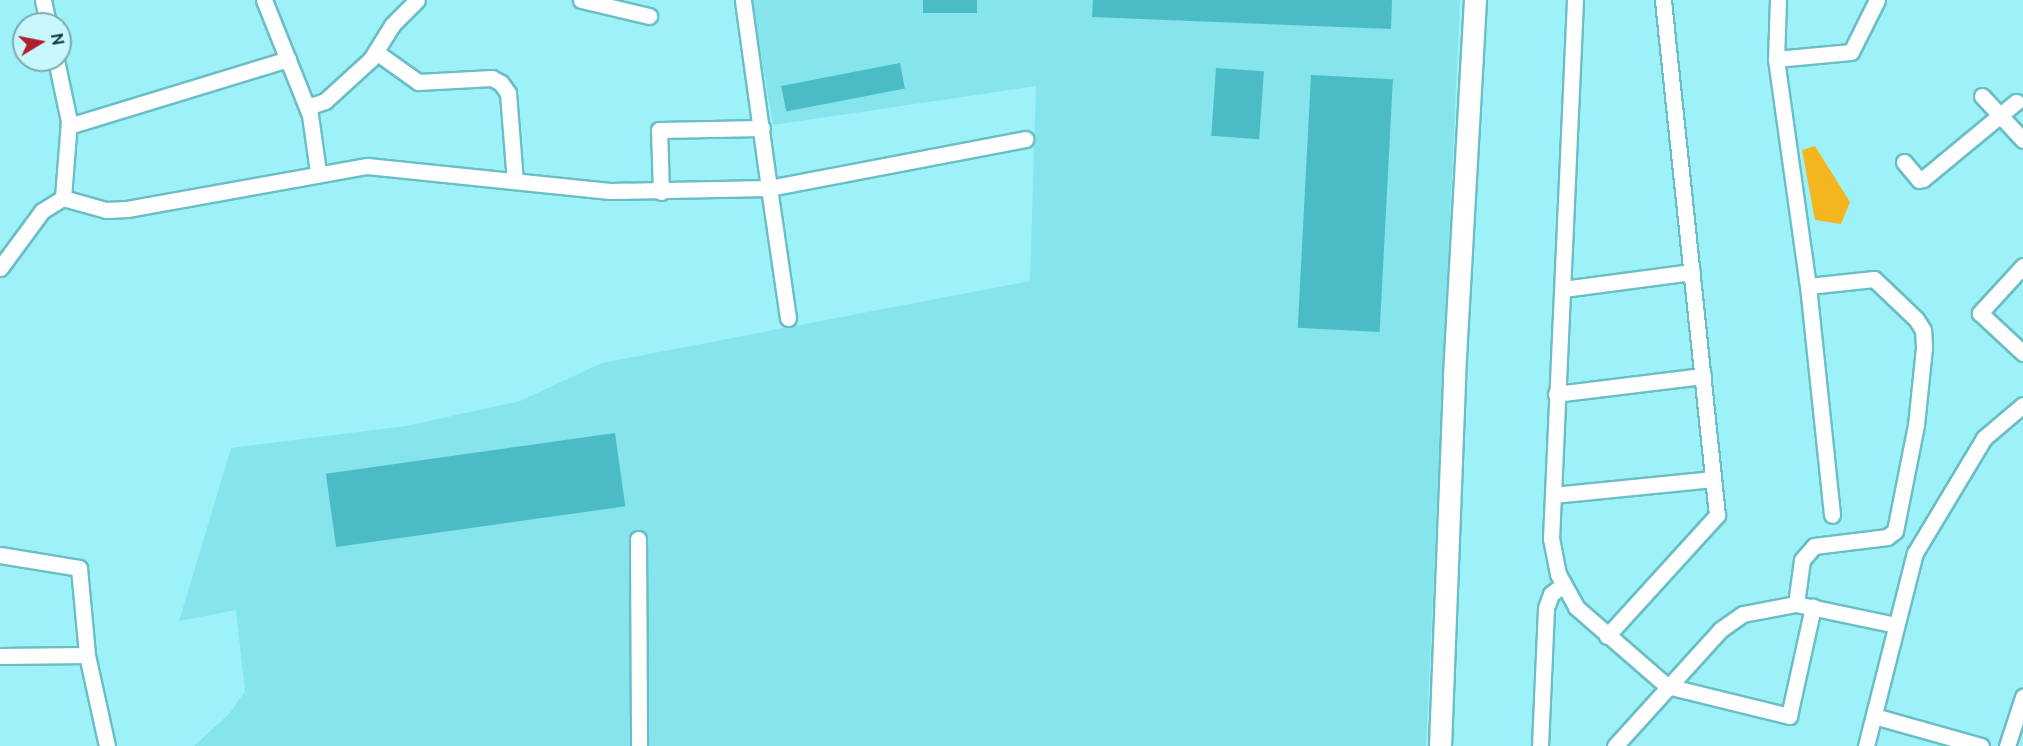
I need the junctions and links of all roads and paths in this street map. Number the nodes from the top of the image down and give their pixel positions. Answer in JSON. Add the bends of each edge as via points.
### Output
{"nodes":[{"id":1,"x":264,"y":0,"type":"edge"},
{"id":2,"x":417,"y":0,"type":"edge"},
{"id":3,"x":581,"y":0,"type":"edge"},
{"id":4,"x":743,"y":0,"type":"edge"},
{"id":5,"x":1475,"y":0,"type":"edge"},
{"id":6,"x":1575,"y":0,"type":"edge"},
{"id":7,"x":1663,"y":0,"type":"edge"},
{"id":8,"x":1778,"y":0,"type":"edge"},
{"id":9,"x":1877,"y":0,"type":"edge"},
{"id":10,"x":649,"y":16,"type":"dead end"},
{"id":11,"x":376,"y":52,"type":"junction"},
{"id":12,"x":288,"y":59,"type":"junction"},
{"id":13,"x":1776,"y":59,"type":"junction"},
{"id":14,"x":58,"y":72,"type":"edge"},
{"id":15,"x":1982,"y":96,"type":"dead end"},
{"id":16,"x":2016,"y":102,"type":"dead end"},
{"id":17,"x":307,"y":107,"type":"junction"},
{"id":18,"x":2000,"y":114,"type":"junction"},
{"id":19,"x":69,"y":126,"type":"junction"},
{"id":20,"x":762,"y":128,"type":"junction"},
{"id":21,"x":1026,"y":139,"type":"dead end"},
{"id":22,"x":2023,"y":140,"type":"edge"},
{"id":23,"x":1904,"y":162,"type":"dead end"},
{"id":24,"x":318,"y":172,"type":"junction"},
{"id":25,"x":515,"y":181,"type":"junction"},
{"id":26,"x":769,"y":188,"type":"junction"},
{"id":27,"x":661,"y":192,"type":"junction"},
{"id":28,"x":63,"y":198,"type":"junction"},
{"id":29,"x":2023,"y":266,"type":"edge"},
{"id":30,"x":0,"y":268,"type":"edge"},
{"id":31,"x":1692,"y":272,"type":"junction"},
{"id":32,"x":1808,"y":285,"type":"junction"},
{"id":33,"x":1563,"y":289,"type":"junction"},
{"id":34,"x":788,"y":318,"type":"dead end"},
{"id":35,"x":2023,"y":353,"type":"edge"},
{"id":36,"x":1703,"y":376,"type":"junction"},
{"id":37,"x":1556,"y":394,"type":"junction"},
{"id":38,"x":2023,"y":405,"type":"edge"},
{"id":39,"x":1713,"y":479,"type":"junction"},
{"id":40,"x":1553,"y":495,"type":"junction"},
{"id":41,"x":1832,"y":515,"type":"dead end"},
{"id":42,"x":638,"y":539,"type":"dead end"},
{"id":43,"x":0,"y":555,"type":"edge"},
{"id":44,"x":1563,"y":585,"type":"junction"},
{"id":45,"x":1796,"y":604,"type":"junction"},
{"id":46,"x":1813,"y":607,"type":"junction"},
{"id":47,"x":1896,"y":625,"type":"junction"},
{"id":48,"x":1607,"y":636,"type":"junction"},
{"id":49,"x":87,"y":655,"type":"junction"},
{"id":50,"x":0,"y":656,"type":"edge"},
{"id":51,"x":1667,"y":686,"type":"junction"},
{"id":52,"x":2022,"y":696,"type":"edge"},
{"id":53,"x":1874,"y":716,"type":"junction"},
{"id":54,"x":107,"y":746,"type":"edge"},
{"id":55,"x":639,"y":746,"type":"edge"},
{"id":56,"x":1440,"y":746,"type":"edge"},
{"id":57,"x":1540,"y":746,"type":"edge"},
{"id":58,"x":1615,"y":746,"type":"edge"},
{"id":59,"x":1866,"y":746,"type":"edge"},
{"id":60,"x":1982,"y":746,"type":"edge"},
{"id":61,"x":2007,"y":746,"type":"edge"}],
"edges":[{"from":1,"to":12,"type":"street"},
{"from":2,"to":11,"type":"street","via":[[392,25]]},
{"from":3,"to":10,"type":"street"},
{"from":4,"to":20,"type":"street"},
{"from":5,"to":56,"type":"street","via":[[1454,375]]},
{"from":6,"to":33,"type":"street"},
{"from":7,"to":31,"type":"street"},
{"from":8,"to":13,"type":"street"},
{"from":9,"to":13,"type":"street","via":[[1851,52]]},
{"from":11,"to":17,"type":"street","via":[[325,101]]},
{"from":11,"to":25,"type":"street","via":[[418,82],[492,78],[501,83],[508,93]]},
{"from":12,"to":17,"type":"street"},
{"from":12,"to":19,"type":"street"},
{"from":13,"to":32,"type":"street"},
{"from":14,"to":19,"type":"street"},
{"from":15,"to":18,"type":"street"},
{"from":16,"to":18,"type":"street"},
{"from":17,"to":24,"type":"street"},
{"from":18,"to":22,"type":"street"},
{"from":18,"to":23,"type":"street","via":[[1923,179],[1919,180]]},
{"from":19,"to":28,"type":"street"},
{"from":20,"to":26,"type":"street"},
{"from":20,"to":27,"type":"street","via":[[659,130]]},
{"from":21,"to":26,"type":"street"},
{"from":24,"to":25,"type":"street","via":[[367,166]]},
{"from":24,"to":28,"type":"street","via":[[127,209],[106,210]]},
{"from":25,"to":27,"type":"street"},
{"from":26,"to":27,"type":"street"},
{"from":26,"to":34,"type":"street"},
{"from":28,"to":30,"type":"street","via":[[42,211]]},
{"from":29,"to":35,"type":"street","via":[[1980,313]]},
{"from":31,"to":33,"type":"street"},
{"from":31,"to":36,"type":"street"},
{"from":32,"to":41,"type":"street"},
{"from":32,"to":45,"type":"street","via":[[1874,279],[1916,319],[1923,330],[1924,347],[1916,425],[1895,531],[1887,537],[1814,546],[1802,560]]},
{"from":33,"to":37,"type":"street"},
{"from":36,"to":37,"type":"street"},
{"from":36,"to":39,"type":"street"},
{"from":37,"to":40,"type":"street"},
{"from":38,"to":47,"type":"street","via":[[1984,438],[1952,485],[1915,553]]},
{"from":39,"to":40,"type":"street"},
{"from":39,"to":48,"type":"street","via":[[1717,515]]},
{"from":40,"to":44,"type":"street","via":[[1552,557]]},
{"from":42,"to":55,"type":"street"},
{"from":43,"to":49,"type":"street","via":[[79,568]]},
{"from":44,"to":48,"type":"street","via":[[1576,607]]},
{"from":44,"to":57,"type":"street","via":[[1551,594],[1546,608]]},
{"from":45,"to":46,"type":"street"},
{"from":45,"to":51,"type":"street","via":[[1743,614],[1720,630]]},
{"from":46,"to":47,"type":"street"},
{"from":46,"to":51,"type":"street","via":[[1789,716]]},
{"from":47,"to":53,"type":"street"},
{"from":48,"to":51,"type":"street"},
{"from":49,"to":50,"type":"street"},
{"from":49,"to":54,"type":"street"},
{"from":51,"to":58,"type":"street"},
{"from":52,"to":61,"type":"street"},
{"from":53,"to":59,"type":"street"},
{"from":53,"to":60,"type":"street"}]}
